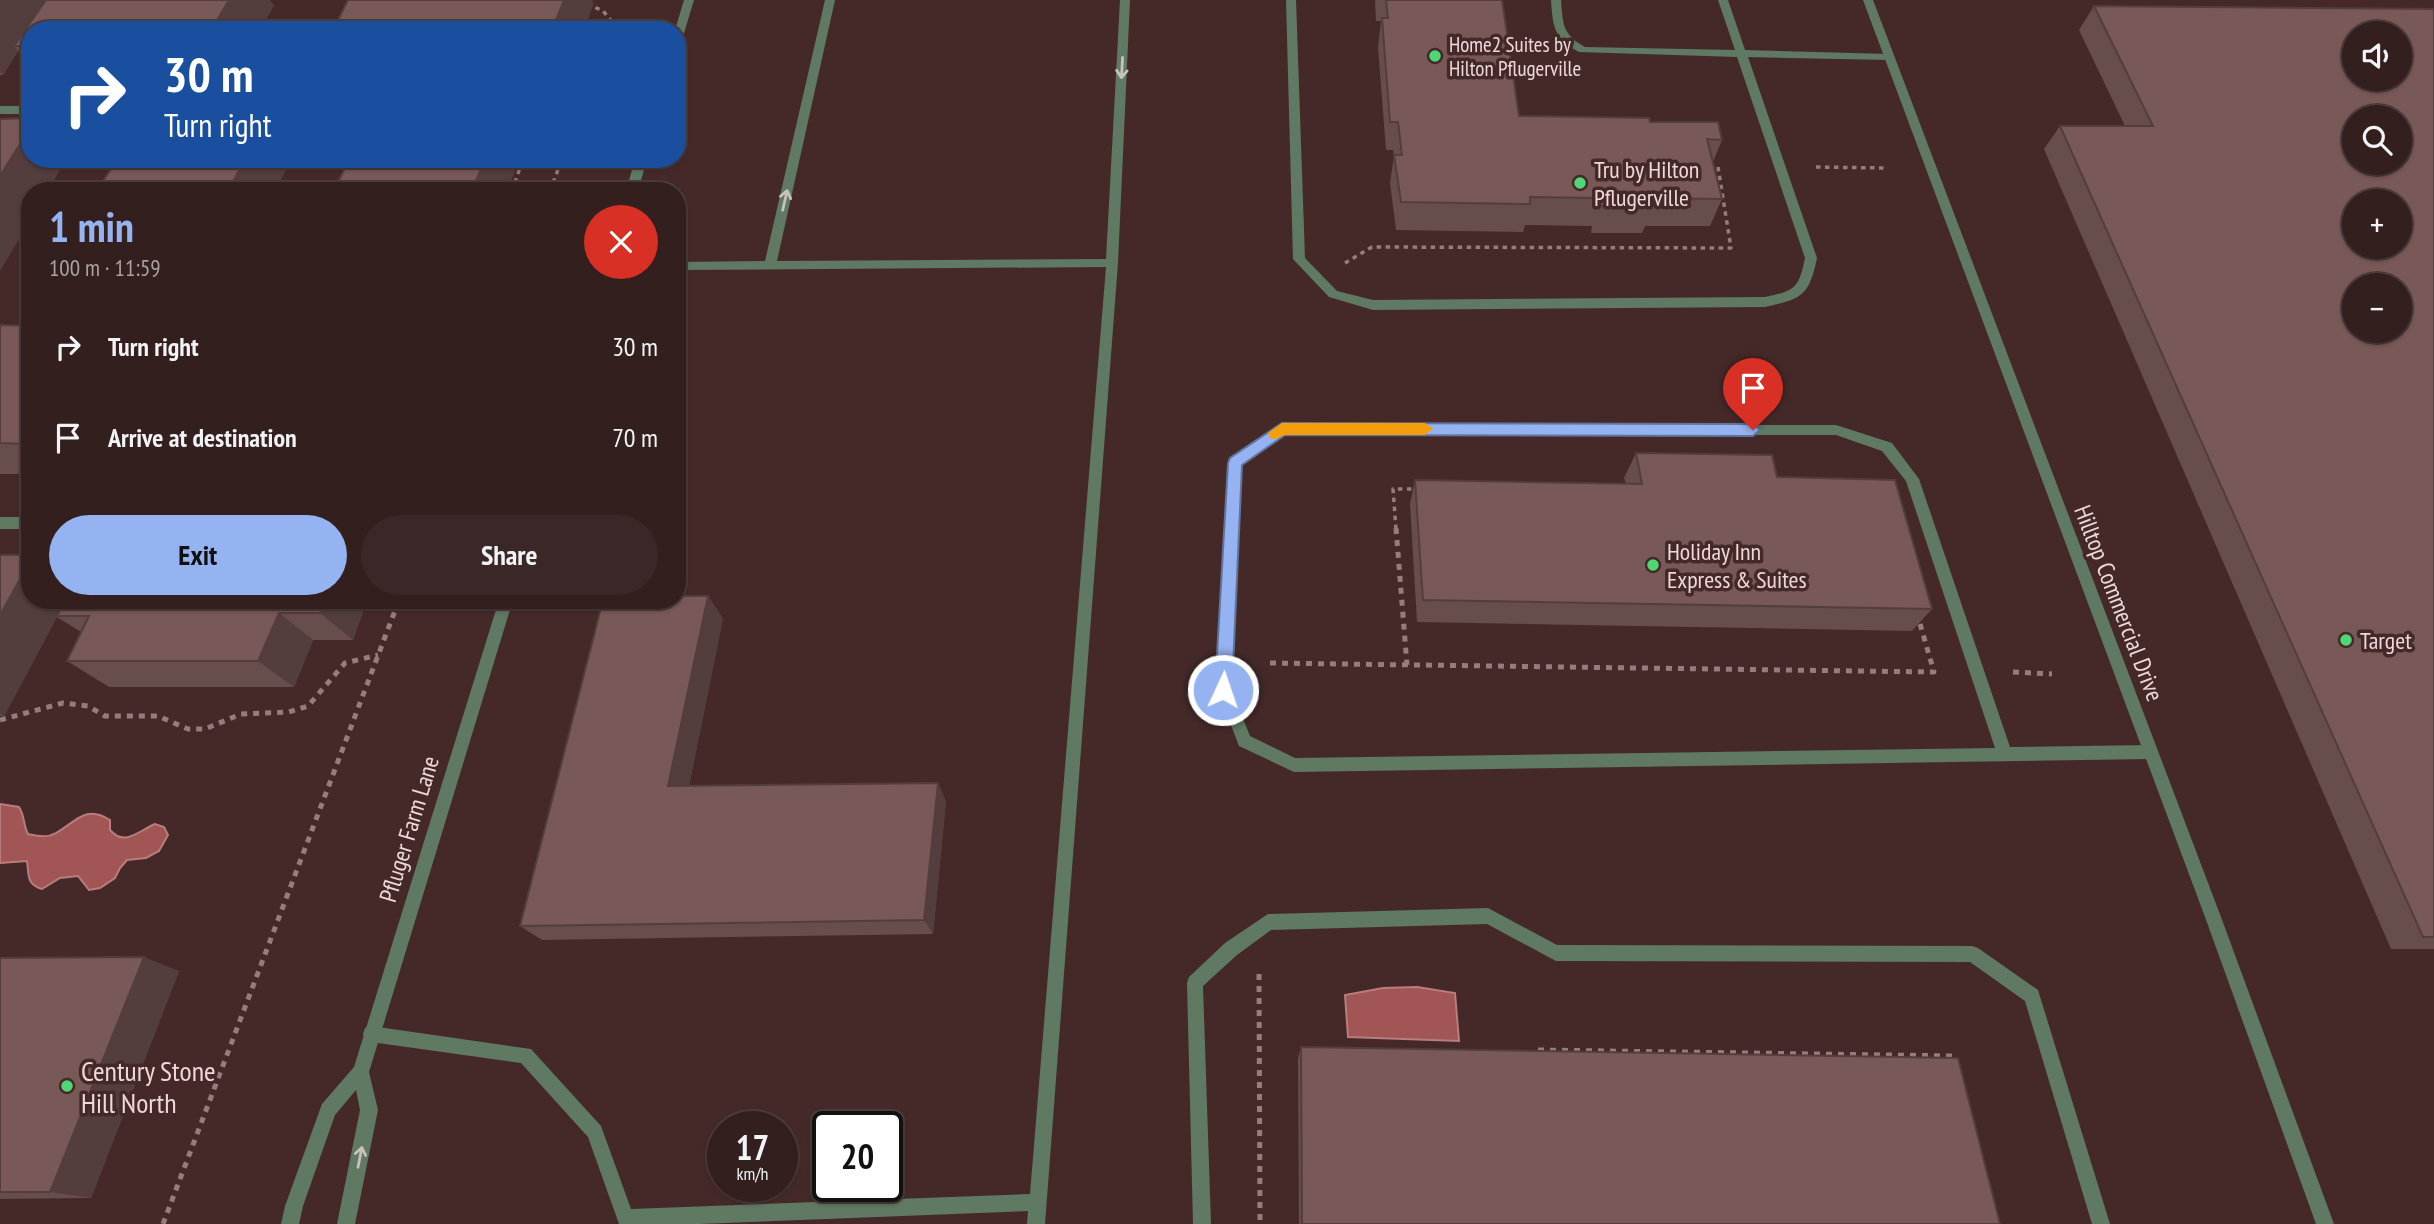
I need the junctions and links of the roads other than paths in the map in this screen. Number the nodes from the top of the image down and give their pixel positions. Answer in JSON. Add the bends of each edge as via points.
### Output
{"nodes":[{"id":1,"x":689,"y":0,"type":"edge"},
{"id":2,"x":830,"y":0,"type":"edge"},
{"id":3,"x":1125,"y":0,"type":"edge"},
{"id":4,"x":1291,"y":0,"type":"edge"},
{"id":5,"x":1556,"y":0,"type":"edge"},
{"id":6,"x":1723,"y":0,"type":"edge"},
{"id":7,"x":1868,"y":0,"type":"edge"},
{"id":8,"x":683,"y":21,"type":"edge"},
{"id":9,"x":1741,"y":53,"type":"junction"},
{"id":10,"x":1889,"y":57,"type":"junction"},
{"id":11,"x":0,"y":110,"type":"edge"},
{"id":12,"x":21,"y":110,"type":"edge"},
{"id":13,"x":1112,"y":263,"type":"junction"},
{"id":14,"x":686,"y":266,"type":"edge"},
{"id":15,"x":770,"y":266,"type":"junction"},
{"id":16,"x":0,"y":523,"type":"edge"},
{"id":17,"x":21,"y":523,"type":"edge"},
{"id":18,"x":503,"y":609,"type":"edge"},
{"id":19,"x":2151,"y":752,"type":"junction"},
{"id":20,"x":2005,"y":754,"type":"junction"},
{"id":21,"x":371,"y":1034,"type":"junction"},
{"id":22,"x":361,"y":1072,"type":"junction"},
{"id":23,"x":1038,"y":1202,"type":"junction"},
{"id":24,"x":290,"y":1224,"type":"edge"},
{"id":25,"x":346,"y":1224,"type":"edge"},
{"id":26,"x":1036,"y":1224,"type":"edge"},
{"id":27,"x":1202,"y":1224,"type":"edge"},
{"id":28,"x":2101,"y":1224,"type":"edge"},
{"id":29,"x":2325,"y":1224,"type":"edge"}],
"edges":[{"from":1,"to":8,"type":"street"},
{"from":15,"to":2,"type":"street","one_way":true},
{"from":3,"to":13,"type":"street","one_way":true},
{"from":4,"to":9,"type":"street","via":[[1299,259],[1333,294],[1373,305],[1765,302],[1790,297],[1807,282],[1811,258]]},
{"from":5,"to":9,"type":"street","via":[[1558,30],[1565,41],[1583,50]]},
{"from":6,"to":9,"type":"street"},
{"from":7,"to":10,"type":"street","name":"Hilltop Commercial Drive"},
{"from":9,"to":10,"type":"street"},
{"from":10,"to":19,"type":"street","name":"Hilltop Commercial Drive"},
{"from":11,"to":12,"type":"street"},
{"from":13,"to":15,"type":"street"},
{"from":13,"to":23,"type":"street"},
{"from":14,"to":15,"type":"street"},
{"from":16,"to":17,"type":"street"},
{"from":18,"to":21,"type":"street","name":"Pfluger Farm Lane"},
{"from":19,"to":20,"type":"street"},
{"from":19,"to":29,"type":"street","name":"Hilltop Commercial Drive"},
{"from":20,"to":20,"type":"street","via":[[1294,765],[1244,741],[1223,690],[1235,463],[1282,429],[1836,430],[1887,447],[1912,479]]},
{"from":21,"to":22,"type":"street","name":"Pfluger Farm Lane"},
{"from":21,"to":23,"type":"street","via":[[525,1055],[595,1132],[625,1218]]},
{"from":22,"to":24,"type":"street","name":"Pfluger Farm Lane","via":[[328,1111]]},
{"from":25,"to":22,"type":"street","name":"Pfluger Farm Lane","one_way":true,"via":[[369,1110]]},
{"from":23,"to":26,"type":"street"},
{"from":27,"to":28,"type":"street","via":[[1195,983],[1268,922],[1488,916],[1556,953],[1972,954],[2032,996]]}]}
